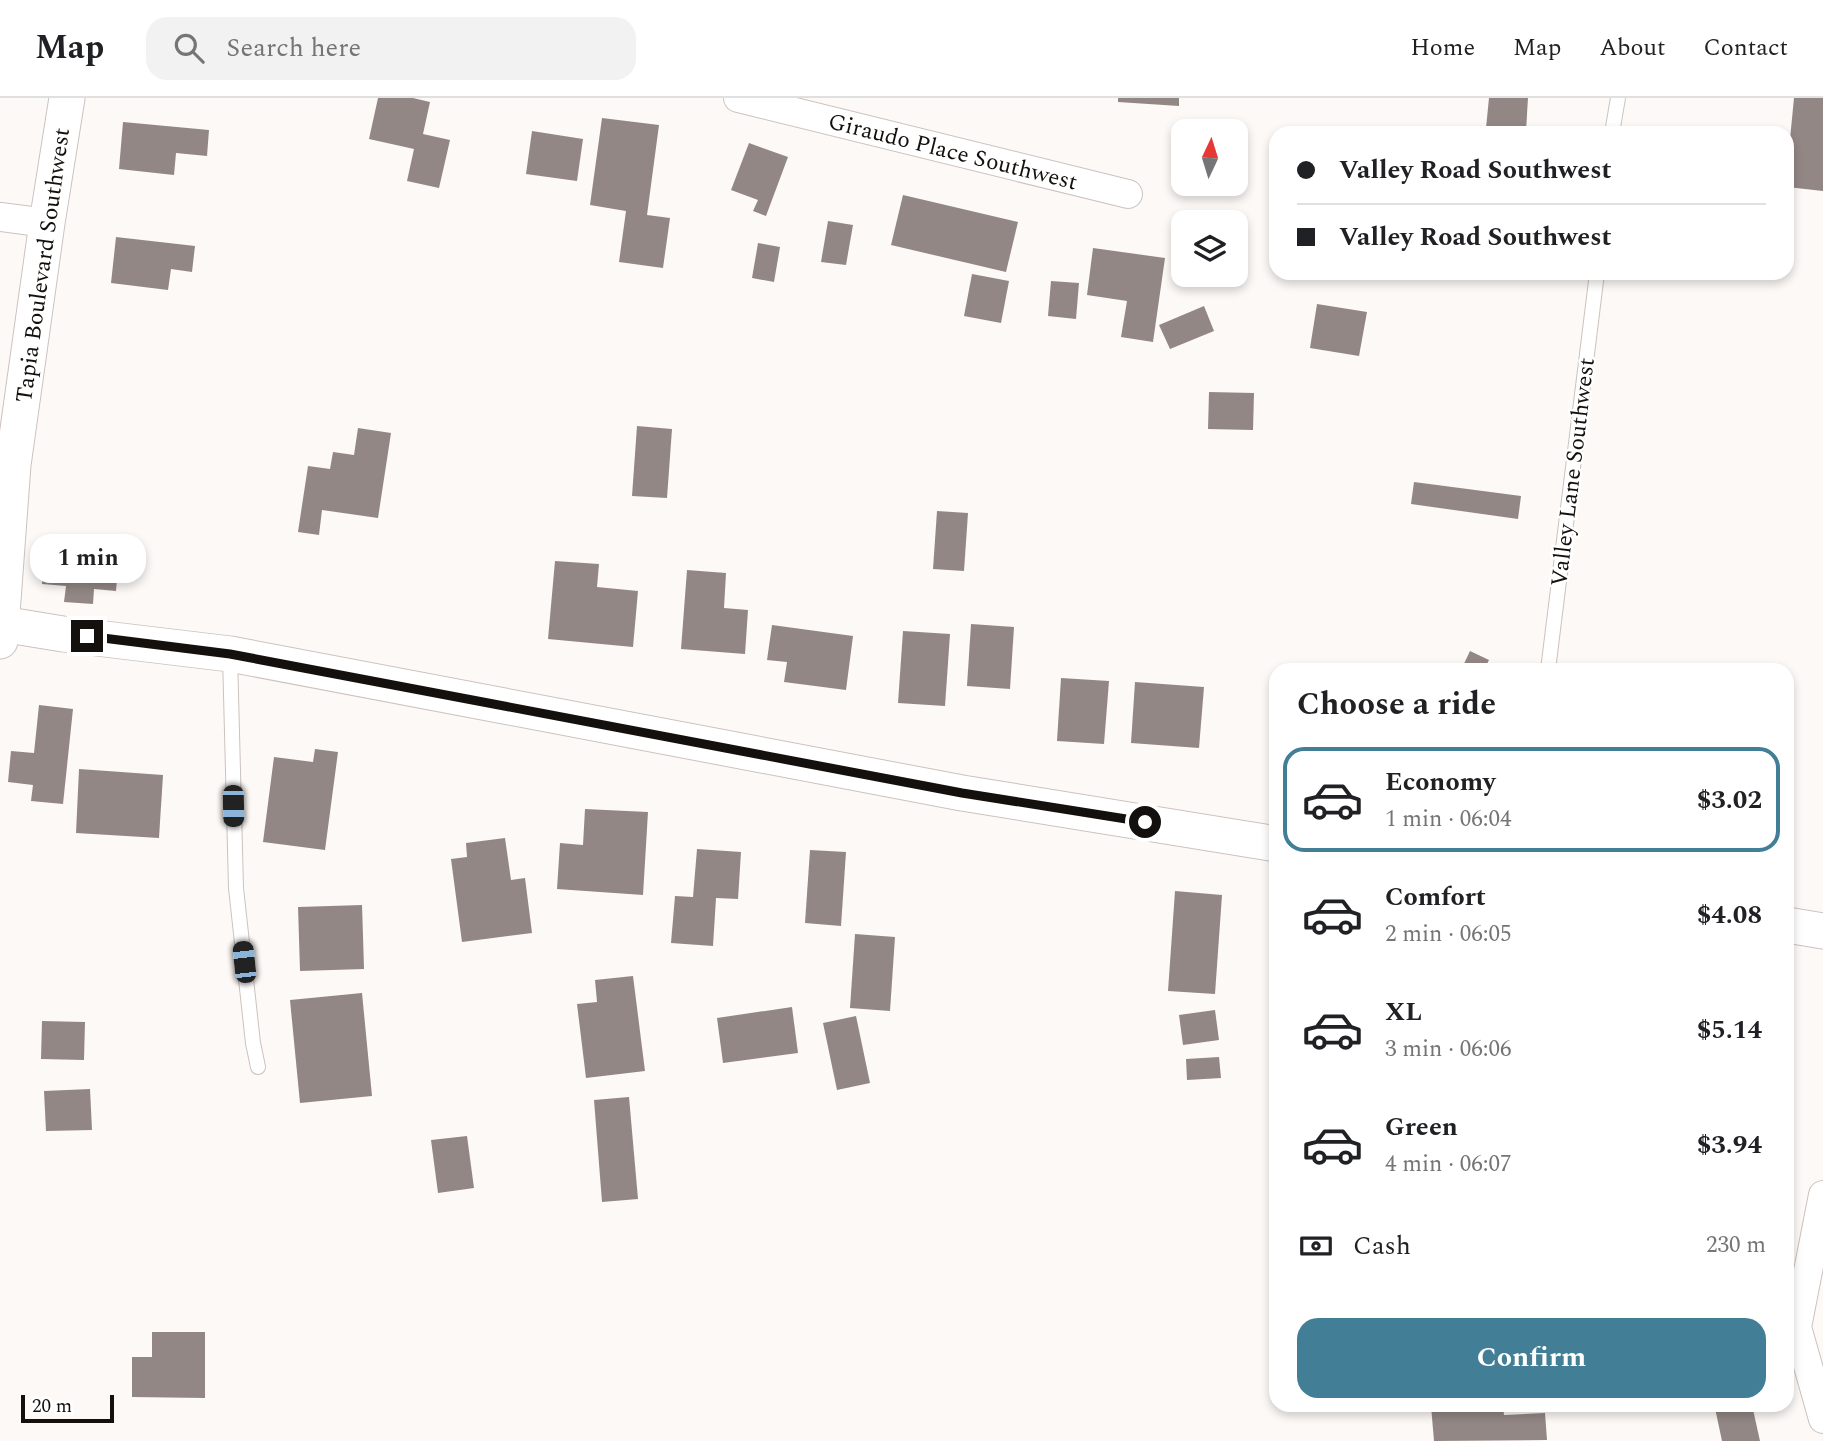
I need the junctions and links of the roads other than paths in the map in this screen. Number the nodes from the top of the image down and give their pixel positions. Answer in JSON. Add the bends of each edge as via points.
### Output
{"nodes":[{"id":1,"x":67,"y":98,"type":"edge"},
{"id":2,"x":738,"y":98,"type":"edge"},
{"id":3,"x":1618,"y":98,"type":"edge"},
{"id":4,"x":1613,"y":126,"type":"edge"},
{"id":5,"x":1128,"y":194,"type":"dead end"},
{"id":6,"x":0,"y":217,"type":"edge"},
{"id":7,"x":47,"y":223,"type":"junction"},
{"id":8,"x":1596,"y":280,"type":"edge"},
{"id":9,"x":6,"y":465,"type":"edge"},
{"id":10,"x":1,"y":633,"type":"edge"},
{"id":11,"x":230,"y":654,"type":"junction"},
{"id":12,"x":1549,"y":663,"type":"edge"},
{"id":13,"x":1269,"y":843,"type":"edge"},
{"id":14,"x":1794,"y":926,"type":"edge"},
{"id":15,"x":1823,"y":931,"type":"edge"},
{"id":16,"x":258,"y":1067,"type":"dead end"},
{"id":17,"x":1823,"y":1195,"type":"edge"},
{"id":18,"x":1823,"y":1419,"type":"edge"}],
"edges":[{"from":1,"to":7,"type":"street","name":"Tapia Boulevard Southwest"},
{"from":2,"to":5,"type":"street","name":"Giraudo Place Southwest"},
{"from":3,"to":4,"type":"lane"},
{"from":6,"to":7,"type":"street"},
{"from":7,"to":9,"type":"street","name":"Tapia Boulevard Southwest"},
{"from":8,"to":12,"type":"lane","name":"Valley Lane Southwest"},
{"from":9,"to":10,"type":"street","name":"Tapia Boulevard Southwest"},
{"from":10,"to":11,"type":"street","via":[[63,634]]},
{"from":11,"to":13,"type":"street","via":[[948,791]]},
{"from":11,"to":16,"type":"lane","via":[[236,888]]},
{"from":14,"to":15,"type":"street"},
{"from":17,"to":18,"type":"street","via":[[1797,1327]]}]}
